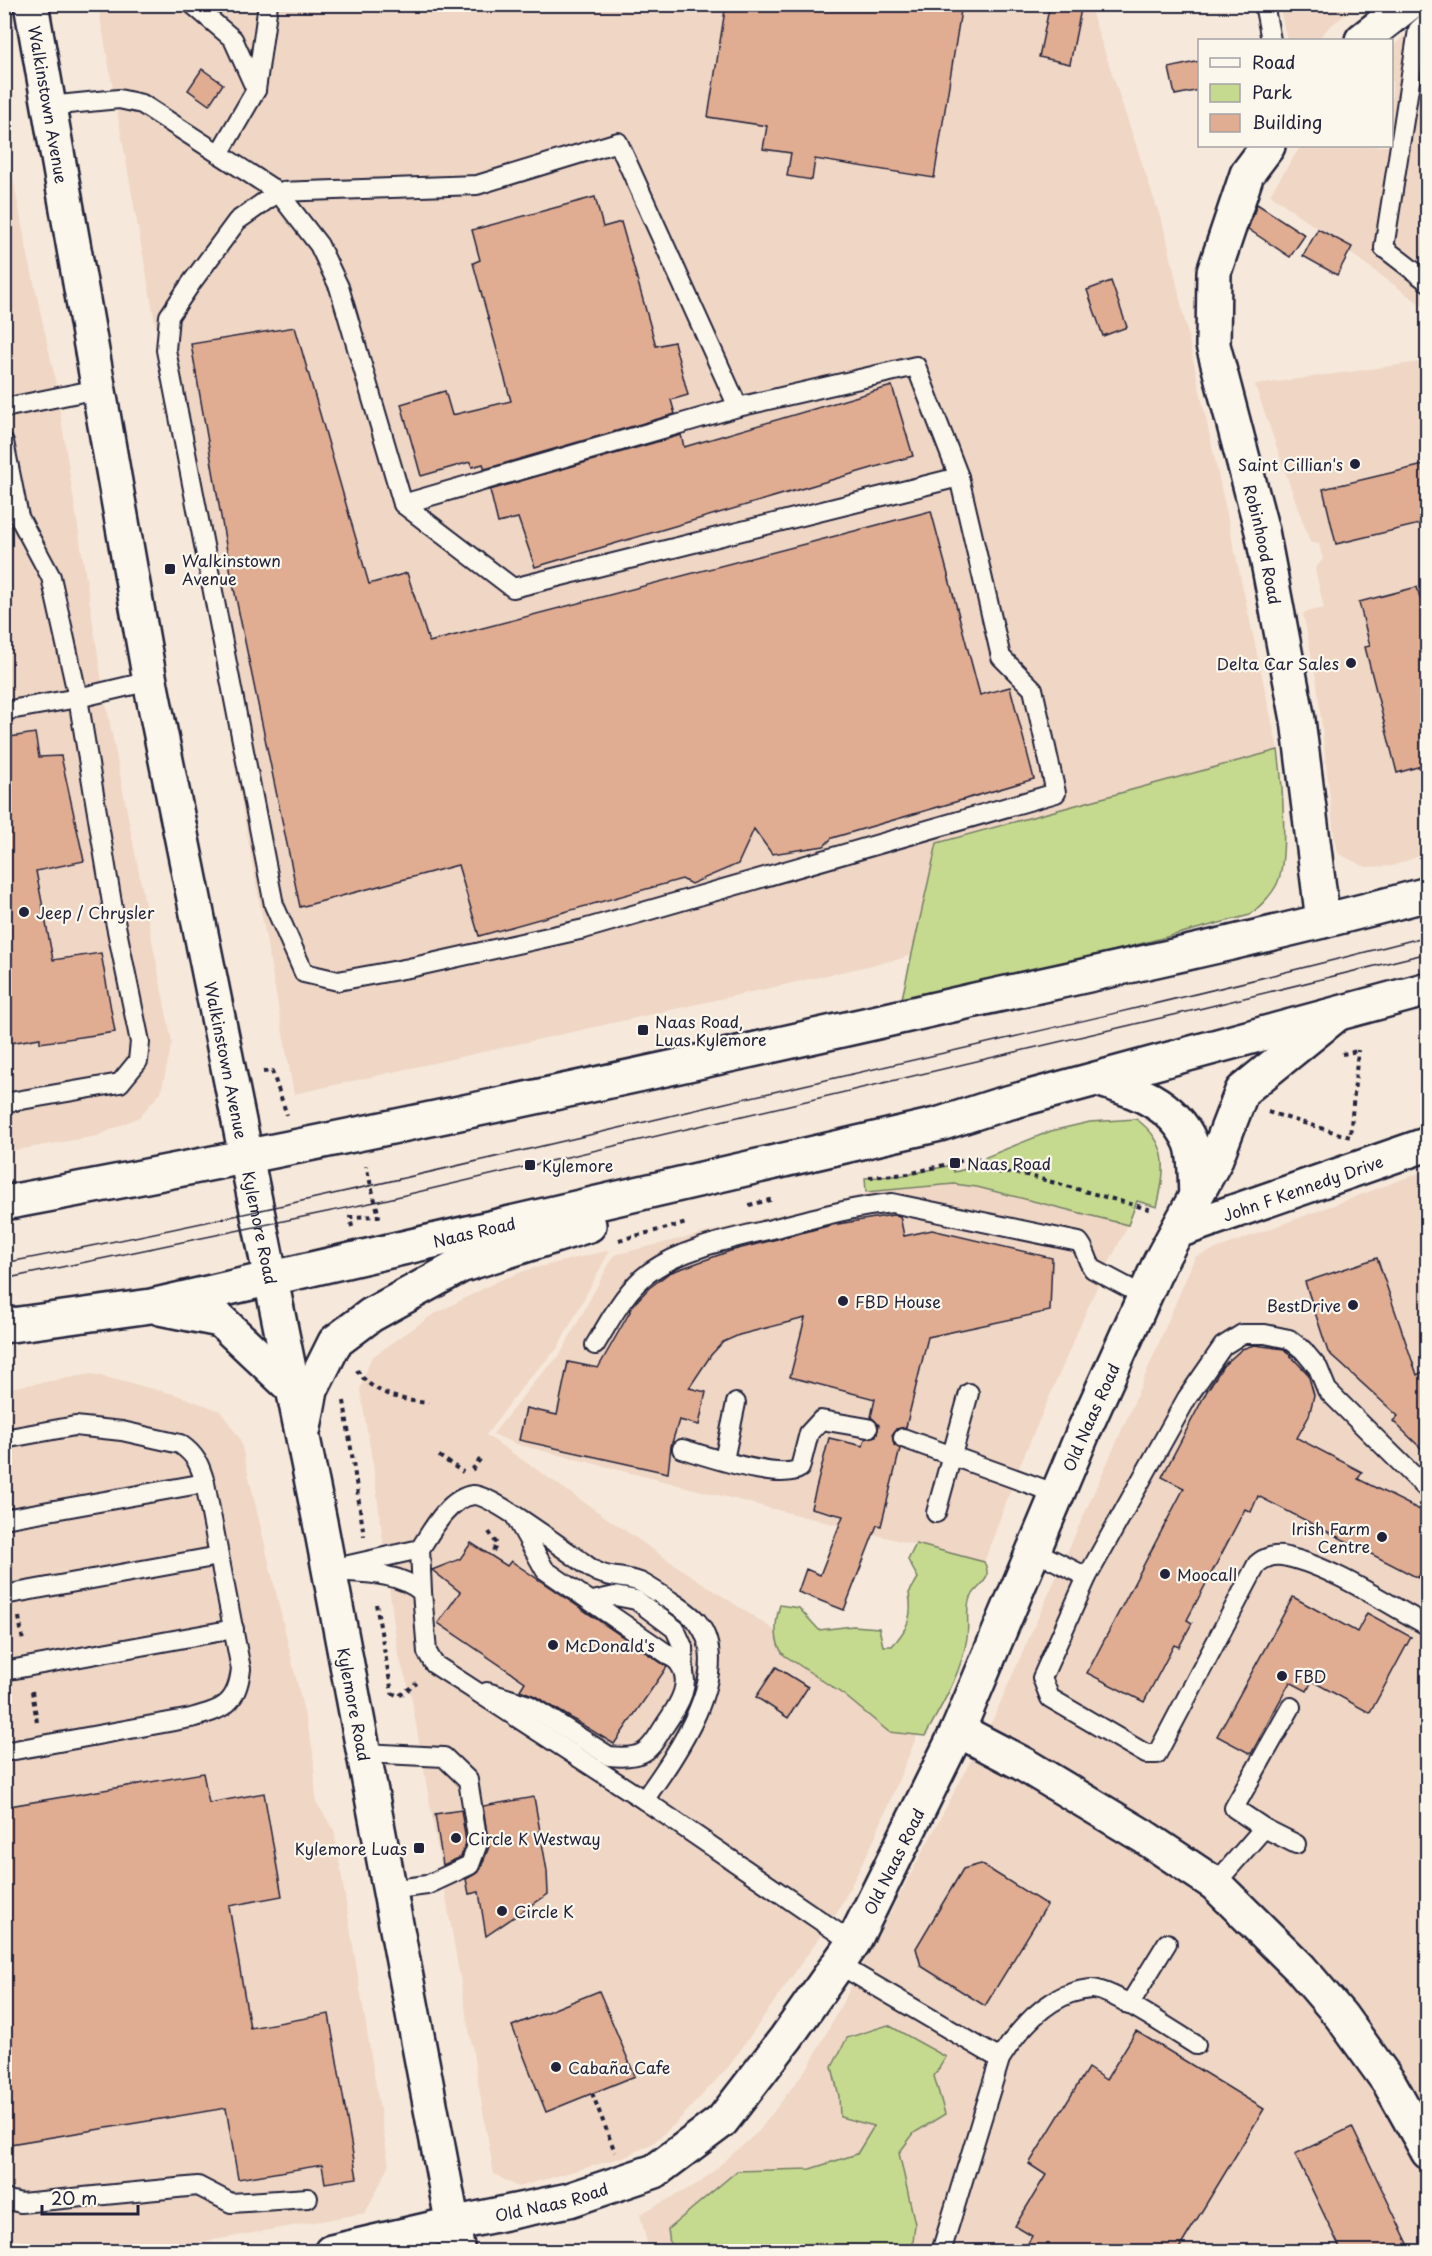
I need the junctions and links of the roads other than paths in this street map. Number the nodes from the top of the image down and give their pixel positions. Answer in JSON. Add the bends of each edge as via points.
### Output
{"nodes":[{"id":1,"x":31,"y":4,"type":"edge"},
{"id":2,"x":192,"y":4,"type":"edge"},
{"id":3,"x":268,"y":4,"type":"edge"},
{"id":4,"x":1264,"y":4,"type":"edge"},
{"id":5,"x":1408,"y":4,"type":"edge"},
{"id":6,"x":1428,"y":21,"type":"edge"},
{"id":7,"x":1271,"y":39,"type":"edge"},
{"id":8,"x":1363,"y":39,"type":"edge"},
{"id":9,"x":256,"y":90,"type":"junction"},
{"id":10,"x":48,"y":106,"type":"junction"},
{"id":11,"x":1267,"y":147,"type":"edge"},
{"id":12,"x":219,"y":154,"type":"junction"},
{"id":13,"x":278,"y":192,"type":"junction"},
{"id":14,"x":1428,"y":282,"type":"edge"},
{"id":15,"x":98,"y":389,"type":"junction"},
{"id":16,"x":738,"y":407,"type":"junction"},
{"id":17,"x":4,"y":408,"type":"edge"},
{"id":18,"x":4,"y":442,"type":"edge"},
{"id":19,"x":959,"y":477,"type":"junction"},
{"id":20,"x":403,"y":504,"type":"junction"},
{"id":21,"x":150,"y":681,"type":"junction"},
{"id":22,"x":78,"y":698,"type":"junction"},
{"id":23,"x":4,"y":711,"type":"edge"},
{"id":24,"x":1428,"y":894,"type":"edge"},
{"id":25,"x":1323,"y":921,"type":"junction"},
{"id":26,"x":1428,"y":989,"type":"edge"},
{"id":27,"x":1336,"y":1015,"type":"junction"},
{"id":28,"x":1097,"y":1079,"type":"junction"},
{"id":29,"x":4,"y":1103,"type":"edge"},
{"id":30,"x":1428,"y":1144,"type":"edge"},
{"id":31,"x":246,"y":1158,"type":"junction"},
{"id":32,"x":740,"y":1170,"type":"junction"},
{"id":33,"x":1196,"y":1197,"type":"junction"},
{"id":34,"x":4,"y":1203,"type":"edge"},
{"id":35,"x":1178,"y":1232,"type":"junction"},
{"id":36,"x":270,"y":1278,"type":"junction"},
{"id":37,"x":1144,"y":1296,"type":"junction"},
{"id":38,"x":151,"y":1306,"type":"junction"},
{"id":39,"x":4,"y":1326,"type":"edge"},
{"id":40,"x":596,"y":1345,"type":"dead end"},
{"id":41,"x":292,"y":1388,"type":"junction"},
{"id":42,"x":969,"y":1393,"type":"dead end"},
{"id":43,"x":736,"y":1403,"type":"dead end"},
{"id":44,"x":868,"y":1428,"type":"dead end"},
{"id":45,"x":302,"y":1436,"type":"junction"},
{"id":46,"x":903,"y":1438,"type":"dead end"},
{"id":47,"x":4,"y":1439,"type":"edge"},
{"id":48,"x":682,"y":1449,"type":"dead end"},
{"id":49,"x":952,"y":1456,"type":"junction"},
{"id":50,"x":724,"y":1460,"type":"junction"},
{"id":51,"x":205,"y":1483,"type":"junction"},
{"id":52,"x":1428,"y":1490,"type":"edge"},
{"id":53,"x":1057,"y":1494,"type":"junction"},
{"id":54,"x":936,"y":1513,"type":"dead end"},
{"id":55,"x":515,"y":1516,"type":"junction"},
{"id":56,"x":4,"y":1519,"type":"edge"},
{"id":57,"x":420,"y":1549,"type":"junction"},
{"id":58,"x":1033,"y":1550,"type":"junction"},
{"id":59,"x":219,"y":1556,"type":"junction"},
{"id":60,"x":329,"y":1571,"type":"junction"},
{"id":61,"x":1087,"y":1577,"type":"junction"},
{"id":62,"x":422,"y":1592,"type":"junction"},
{"id":63,"x":4,"y":1594,"type":"edge"},
{"id":64,"x":593,"y":1601,"type":"junction"},
{"id":65,"x":1428,"y":1626,"type":"edge"},
{"id":66,"x":234,"y":1629,"type":"junction"},
{"id":67,"x":4,"y":1671,"type":"edge"},
{"id":68,"x":684,"y":1673,"type":"junction"},
{"id":69,"x":464,"y":1684,"type":"junction"},
{"id":70,"x":1291,"y":1707,"type":"dead end"},
{"id":71,"x":958,"y":1730,"type":"junction"},
{"id":72,"x":4,"y":1752,"type":"edge"},
{"id":73,"x":363,"y":1753,"type":"junction"},
{"id":74,"x":644,"y":1800,"type":"junction"},
{"id":75,"x":1264,"y":1828,"type":"junction"},
{"id":76,"x":1296,"y":1844,"type":"dead end"},
{"id":77,"x":1215,"y":1884,"type":"junction"},
{"id":78,"x":389,"y":1890,"type":"junction"},
{"id":79,"x":1167,"y":1943,"type":"dead end"},
{"id":80,"x":845,"y":1953,"type":"junction"},
{"id":81,"x":1129,"y":2005,"type":"junction"},
{"id":82,"x":1196,"y":2045,"type":"dead end"},
{"id":83,"x":1000,"y":2059,"type":"junction"},
{"id":84,"x":1428,"y":2152,"type":"edge"},
{"id":85,"x":308,"y":2198,"type":"dead end"},
{"id":86,"x":4,"y":2199,"type":"edge"},
{"id":87,"x":455,"y":2238,"type":"edge"},
{"id":88,"x":331,"y":2252,"type":"edge"},
{"id":89,"x":941,"y":2252,"type":"edge"}],
"edges":[{"from":1,"to":10,"type":"main road","name":"Walkinstown Avenue"},
{"from":2,"to":9,"type":"lane","via":[[232,39]]},
{"from":3,"to":9,"type":"lane"},
{"from":4,"to":7,"type":"lane"},
{"from":5,"to":8,"type":"main road"},
{"from":6,"to":14,"type":"lane","via":[[1418,30],[1384,248]]},
{"from":9,"to":12,"type":"lane"},
{"from":10,"to":12,"type":"lane","via":[[119,99],[142,104]]},
{"from":10,"to":15,"type":"main road","name":"Walkinstown Avenue"},
{"from":11,"to":25,"type":"main road","name":"Robinhood Road","via":[[1247,174],[1214,272],[1213,345],[1262,531],[1299,720]]},
{"from":12,"to":13,"type":"lane"},
{"from":13,"to":16,"type":"lane","via":[[477,185],[618,142]]},
{"from":13,"to":19,"type":"lane","via":[[237,221],[192,282],[169,316],[166,350],[274,905],[303,973],[338,981],[584,929],[1056,793],[1033,689],[1001,657]]},
{"from":13,"to":20,"type":"lane","via":[[319,245],[339,288]]},
{"from":15,"to":17,"type":"lane"},
{"from":15,"to":21,"type":"main road","name":"Walkinstown Avenue"},
{"from":16,"to":19,"type":"lane","via":[[916,366]]},
{"from":16,"to":20,"type":"lane"},
{"from":18,"to":22,"type":"lane","via":[[19,517],[51,577]]},
{"from":19,"to":20,"type":"lane","via":[[513,588]]},
{"from":21,"to":22,"type":"lane"},
{"from":21,"to":31,"type":"main road","name":"Walkinstown Avenue"},
{"from":22,"to":23,"type":"lane"},
{"from":22,"to":29,"type":"lane","via":[[115,921],[136,1015],[138,1061],[120,1083]]},
{"from":24,"to":25,"type":"main road"},
{"from":25,"to":31,"type":"main road","via":[[781,1045]]},
{"from":26,"to":27,"type":"main road","name":"Naas Road"},
{"from":27,"to":28,"type":"main road","name":"Naas Road"},
{"from":27,"to":33,"type":"main road","name":"Old Naas Road","via":[[1242,1091],[1215,1161]]},
{"from":28,"to":32,"type":"main road","name":"Naas Road","via":[[940,1124]]},
{"from":28,"to":33,"type":"main road","via":[[1154,1100],[1174,1119],[1191,1142]]},
{"from":30,"to":35,"type":"main road","name":"John F Kennedy Drive"},
{"from":31,"to":34,"type":"main road"},
{"from":31,"to":36,"type":"main road","name":"Kylemore Road"},
{"from":32,"to":36,"type":"main road","name":"Naas Road"},
{"from":32,"to":45,"type":"main road","via":[[664,1205],[460,1266],[371,1315],[335,1342],[311,1390]]},
{"from":33,"to":35,"type":"main road","name":"Old Naas Road"},
{"from":35,"to":37,"type":"main road","name":"Old Naas Road"},
{"from":36,"to":38,"type":"main road","name":"Naas Road"},
{"from":36,"to":41,"type":"main road","name":"Kylemore Road"},
{"from":37,"to":40,"type":"lane","via":[[1093,1269],[1079,1242],[892,1203],[862,1206],[728,1240],[675,1259],[651,1271],[633,1288]]},
{"from":37,"to":53,"type":"main road","name":"Old Naas Road"},
{"from":38,"to":39,"type":"main road","name":"Naas Road"},
{"from":38,"to":41,"type":"main road","via":[[220,1320]]},
{"from":41,"to":45,"type":"main road","name":"Kylemore Road"},
{"from":42,"to":49,"type":"lane"},
{"from":43,"to":50,"type":"lane"},
{"from":44,"to":50,"type":"lane","via":[[821,1420],[809,1433],[800,1468],[794,1473],[770,1472]]},
{"from":45,"to":60,"type":"main road","name":"Kylemore Road"},
{"from":46,"to":49,"type":"lane"},
{"from":47,"to":51,"type":"lane","via":[[75,1426],[151,1437],[190,1450],[198,1459]]},
{"from":48,"to":50,"type":"lane"},
{"from":49,"to":53,"type":"lane"},
{"from":49,"to":54,"type":"lane"},
{"from":51,"to":56,"type":"lane"},
{"from":51,"to":59,"type":"lane"},
{"from":52,"to":61,"type":"lane","via":[[1327,1390],[1318,1368],[1303,1350],[1289,1340],[1242,1334],[1223,1346],[1187,1398]]},
{"from":53,"to":58,"type":"main road","name":"Old Naas Road"},
{"from":55,"to":57,"type":"lane","via":[[484,1496],[466,1497],[443,1515]]},
{"from":55,"to":64,"type":"lane","via":[[545,1570]]},
{"from":55,"to":74,"type":"lane","via":[[599,1573],[642,1583],[699,1622],[706,1637],[710,1668],[697,1711]]},
{"from":57,"to":60,"type":"lane"},
{"from":57,"to":62,"type":"lane"},
{"from":58,"to":61,"type":"lane"},
{"from":58,"to":71,"type":"main road","name":"Old Naas Road"},
{"from":59,"to":63,"type":"lane"},
{"from":59,"to":66,"type":"lane"},
{"from":60,"to":62,"type":"lane","via":[[390,1576],[411,1583]]},
{"from":60,"to":73,"type":"main road","name":"Kylemore Road"},
{"from":61,"to":65,"type":"lane","via":[[1042,1678],[1050,1698],[1146,1754],[1156,1754],[1257,1564],[1266,1557],[1286,1556],[1330,1573]]},
{"from":62,"to":69,"type":"lane","via":[[430,1659]]},
{"from":64,"to":68,"type":"lane","via":[[664,1651],[681,1665]]},
{"from":64,"to":68,"type":"lane","via":[[615,1596],[636,1600],[675,1629],[683,1647]]},
{"from":66,"to":67,"type":"lane"},
{"from":66,"to":72,"type":"lane","via":[[242,1670],[239,1687],[230,1703],[216,1711]]},
{"from":68,"to":69,"type":"lane","via":[[681,1702],[652,1746],[641,1753],[618,1757],[609,1756],[529,1706]]},
{"from":69,"to":74,"type":"lane"},
{"from":70,"to":75,"type":"lane","via":[[1234,1808]]},
{"from":71,"to":77,"type":"main road","via":[[1023,1764]]},
{"from":71,"to":80,"type":"main road","name":"Old Naas Road"},
{"from":73,"to":78,"type":"main road","name":"Kylemore Road"},
{"from":73,"to":78,"type":"lane","via":[[444,1757],[468,1780],[478,1843],[470,1865],[427,1885]]},
{"from":74,"to":80,"type":"lane"},
{"from":75,"to":76,"type":"lane"},
{"from":75,"to":77,"type":"lane"},
{"from":77,"to":84,"type":"main road","via":[[1300,1968],[1341,2016],[1390,2084]]},
{"from":78,"to":87,"type":"main road","name":"Kylemore Road"},
{"from":79,"to":81,"type":"lane"},
{"from":80,"to":83,"type":"lane"},
{"from":80,"to":87,"type":"main road","name":"Old Naas Road","via":[[722,2121],[655,2171]]},
{"from":81,"to":82,"type":"lane"},
{"from":81,"to":83,"type":"lane","via":[[1093,1989],[1065,1996],[1038,2012],[1015,2034]]},
{"from":83,"to":89,"type":"lane"},
{"from":85,"to":86,"type":"lane","via":[[231,2203],[198,2186],[21,2203]]},
{"from":87,"to":88,"type":"main road","name":"Old Naas Road"}]}
